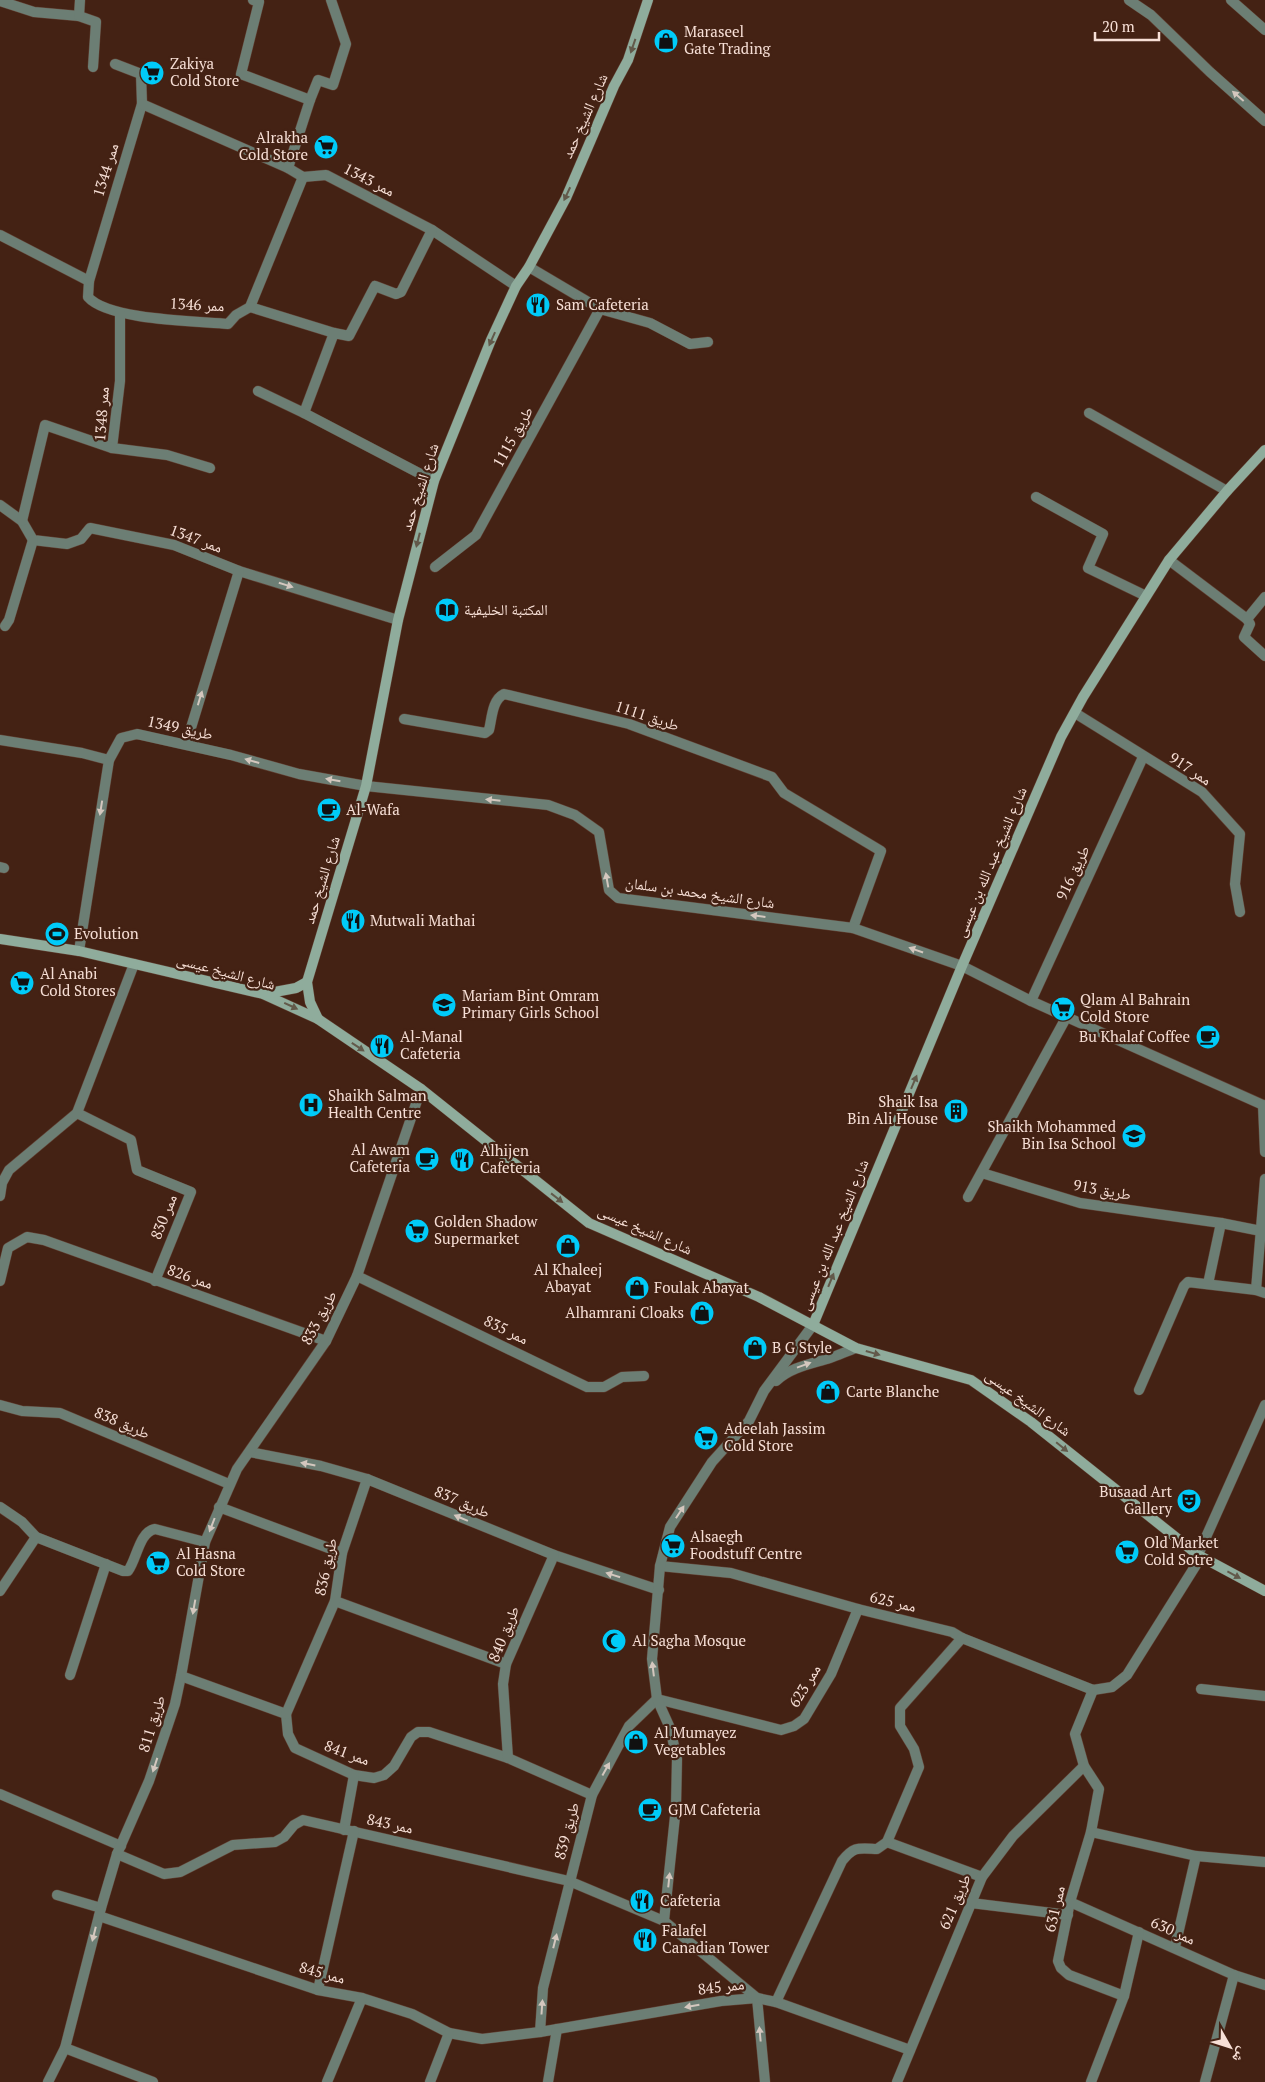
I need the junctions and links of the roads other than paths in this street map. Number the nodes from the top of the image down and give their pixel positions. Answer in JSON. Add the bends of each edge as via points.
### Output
{"nodes":[{"id":1,"x":80,"y":0,"type":"edge"},
{"id":2,"x":253,"y":0,"type":"edge"},
{"id":3,"x":331,"y":0,"type":"edge"},
{"id":4,"x":648,"y":0,"type":"edge"},
{"id":5,"x":1128,"y":0,"type":"edge"},
{"id":6,"x":1230,"y":0,"type":"edge"},
{"id":7,"x":0,"y":1,"type":"edge"},
{"id":8,"x":79,"y":16,"type":"junction"},
{"id":9,"x":1265,"y":30,"type":"edge"},
{"id":10,"x":115,"y":64,"type":"dead end"},
{"id":11,"x":93,"y":68,"type":"dead end"},
{"id":12,"x":310,"y":100,"type":"junction"},
{"id":13,"x":142,"y":104,"type":"junction"},
{"id":14,"x":1265,"y":121,"type":"edge"},
{"id":15,"x":288,"y":168,"type":"junction"},
{"id":16,"x":303,"y":177,"type":"junction"},
{"id":17,"x":432,"y":230,"type":"junction"},
{"id":18,"x":0,"y":235,"type":"edge"},
{"id":19,"x":529,"y":267,"type":"junction"},
{"id":20,"x":89,"y":281,"type":"junction"},
{"id":21,"x":516,"y":286,"type":"junction"},
{"id":22,"x":90,"y":299,"type":"joint"},
{"id":23,"x":250,"y":307,"type":"junction"},
{"id":24,"x":600,"y":309,"type":"junction"},
{"id":25,"x":120,"y":314,"type":"junction"},
{"id":26,"x":334,"y":333,"type":"junction"},
{"id":27,"x":708,"y":342,"type":"dead end"},
{"id":28,"x":258,"y":391,"type":"dead end"},
{"id":29,"x":304,"y":413,"type":"junction"},
{"id":30,"x":1089,"y":413,"type":"dead end"},
{"id":31,"x":112,"y":448,"type":"junction"},
{"id":32,"x":1265,"y":450,"type":"edge"},
{"id":33,"x":210,"y":468,"type":"dead end"},
{"id":34,"x":434,"y":481,"type":"junction"},
{"id":35,"x":1227,"y":491,"type":"junction"},
{"id":36,"x":1036,"y":497,"type":"dead end"},
{"id":37,"x":0,"y":505,"type":"edge"},
{"id":38,"x":22,"y":521,"type":"junction"},
{"id":39,"x":33,"y":540,"type":"junction"},
{"id":40,"x":1169,"y":560,"type":"junction"},
{"id":41,"x":435,"y":567,"type":"dead end"},
{"id":42,"x":239,"y":571,"type":"junction"},
{"id":43,"x":1146,"y":596,"type":"junction"},
{"id":44,"x":1265,"y":597,"type":"edge"},
{"id":45,"x":1247,"y":619,"type":"junction"},
{"id":46,"x":398,"y":620,"type":"junction"},
{"id":47,"x":5,"y":626,"type":"dead end"},
{"id":48,"x":1265,"y":656,"type":"edge"},
{"id":49,"x":1075,"y":712,"type":"junction"},
{"id":50,"x":404,"y":719,"type":"dead end"},
{"id":51,"x":0,"y":740,"type":"edge"},
{"id":52,"x":186,"y":744,"type":"junction"},
{"id":53,"x":1143,"y":757,"type":"junction"},
{"id":54,"x":109,"y":760,"type":"junction"},
{"id":55,"x":366,"y":786,"type":"junction"},
{"id":56,"x":1240,"y":912,"type":"dead end"},
{"id":57,"x":853,"y":928,"type":"junction"},
{"id":58,"x":0,"y":939,"type":"edge"},
{"id":59,"x":79,"y":951,"type":"junction"},
{"id":60,"x":134,"y":964,"type":"junction"},
{"id":61,"x":962,"y":966,"type":"junction"},
{"id":62,"x":307,"y":982,"type":"junction"},
{"id":63,"x":263,"y":994,"type":"junction"},
{"id":64,"x":1031,"y":1002,"type":"junction"},
{"id":65,"x":1067,"y":1016,"type":"junction"},
{"id":66,"x":318,"y":1019,"type":"junction"},
{"id":67,"x":421,"y":1089,"type":"junction"},
{"id":68,"x":1264,"y":1104,"type":"edge"},
{"id":69,"x":77,"y":1114,"type":"junction"},
{"id":70,"x":1265,"y":1152,"type":"edge"},
{"id":71,"x":982,"y":1173,"type":"junction"},
{"id":72,"x":1265,"y":1179,"type":"edge"},
{"id":73,"x":1,"y":1183,"type":"edge"},
{"id":74,"x":0,"y":1196,"type":"edge"},
{"id":75,"x":968,"y":1197,"type":"dead end"},
{"id":76,"x":1221,"y":1223,"type":"junction"},
{"id":77,"x":1261,"y":1231,"type":"junction"},
{"id":78,"x":4,"y":1247,"type":"edge"},
{"id":79,"x":357,"y":1276,"type":"junction"},
{"id":80,"x":0,"y":1281,"type":"edge"},
{"id":81,"x":155,"y":1281,"type":"junction"},
{"id":82,"x":1208,"y":1284,"type":"junction"},
{"id":83,"x":1261,"y":1292,"type":"edge"},
{"id":84,"x":813,"y":1325,"type":"junction"},
{"id":85,"x":326,"y":1341,"type":"junction"},
{"id":86,"x":856,"y":1348,"type":"junction"},
{"id":87,"x":644,"y":1376,"type":"dead end"},
{"id":88,"x":1139,"y":1390,"type":"dead end"},
{"id":89,"x":764,"y":1391,"type":"junction"},
{"id":90,"x":0,"y":1405,"type":"edge"},
{"id":91,"x":1264,"y":1411,"type":"edge"},
{"id":92,"x":250,"y":1452,"type":"junction"},
{"id":93,"x":367,"y":1478,"type":"junction"},
{"id":94,"x":229,"y":1484,"type":"junction"},
{"id":95,"x":0,"y":1507,"type":"edge"},
{"id":96,"x":219,"y":1507,"type":"junction"},
{"id":97,"x":36,"y":1537,"type":"junction"},
{"id":98,"x":205,"y":1542,"type":"junction"},
{"id":99,"x":342,"y":1553,"type":"junction"},
{"id":100,"x":554,"y":1555,"type":"junction"},
{"id":101,"x":1200,"y":1556,"type":"junction"},
{"id":102,"x":106,"y":1564,"type":"junction"},
{"id":103,"x":660,"y":1566,"type":"junction"},
{"id":104,"x":659,"y":1590,"type":"junction"},
{"id":105,"x":0,"y":1591,"type":"edge"},
{"id":106,"x":1265,"y":1591,"type":"edge"},
{"id":107,"x":335,"y":1601,"type":"junction"},
{"id":108,"x":858,"y":1609,"type":"junction"},
{"id":109,"x":962,"y":1638,"type":"junction"},
{"id":110,"x":506,"y":1664,"type":"junction"},
{"id":111,"x":70,"y":1674,"type":"dead end"},
{"id":112,"x":181,"y":1676,"type":"junction"},
{"id":113,"x":1201,"y":1689,"type":"dead end"},
{"id":114,"x":1093,"y":1690,"type":"junction"},
{"id":115,"x":1265,"y":1696,"type":"edge"},
{"id":116,"x":657,"y":1699,"type":"junction"},
{"id":117,"x":286,"y":1714,"type":"junction"},
{"id":118,"x":508,"y":1758,"type":"junction"},
{"id":119,"x":1084,"y":1766,"type":"junction"},
{"id":120,"x":354,"y":1774,"type":"junction"},
{"id":121,"x":592,"y":1795,"type":"junction"},
{"id":122,"x":1,"y":1799,"type":"edge"},
{"id":123,"x":349,"y":1831,"type":"junction"},
{"id":124,"x":1091,"y":1832,"type":"junction"},
{"id":125,"x":887,"y":1842,"type":"junction"},
{"id":126,"x":119,"y":1850,"type":"junction"},
{"id":127,"x":1196,"y":1856,"type":"junction"},
{"id":128,"x":1265,"y":1862,"type":"edge"},
{"id":129,"x":982,"y":1877,"type":"junction"},
{"id":130,"x":569,"y":1881,"type":"junction"},
{"id":131,"x":57,"y":1895,"type":"dead end"},
{"id":132,"x":1070,"y":1902,"type":"junction"},
{"id":133,"x":971,"y":1903,"type":"junction"},
{"id":134,"x":100,"y":1912,"type":"junction"},
{"id":135,"x":1068,"y":1915,"type":"junction"},
{"id":136,"x":664,"y":1921,"type":"junction"},
{"id":137,"x":1139,"y":1932,"type":"junction"},
{"id":138,"x":1175,"y":1948,"type":"junction"},
{"id":139,"x":1234,"y":1976,"type":"junction"},
{"id":140,"x":1265,"y":1985,"type":"edge"},
{"id":141,"x":318,"y":1990,"type":"junction"},
{"id":142,"x":1124,"y":1996,"type":"junction"},
{"id":143,"x":362,"y":1998,"type":"junction"},
{"id":144,"x":757,"y":1998,"type":"junction"},
{"id":145,"x":776,"y":2002,"type":"junction"},
{"id":146,"x":557,"y":2029,"type":"junction"},
{"id":147,"x":540,"y":2032,"type":"junction"},
{"id":148,"x":449,"y":2033,"type":"junction"},
{"id":149,"x":65,"y":2048,"type":"junction"},
{"id":150,"x":910,"y":2050,"type":"junction"},
{"id":151,"x":48,"y":2082,"type":"edge"},
{"id":152,"x":153,"y":2082,"type":"edge"},
{"id":153,"x":327,"y":2082,"type":"edge"},
{"id":154,"x":430,"y":2082,"type":"edge"},
{"id":155,"x":548,"y":2082,"type":"edge"},
{"id":156,"x":766,"y":2082,"type":"edge"},
{"id":157,"x":898,"y":2082,"type":"edge"},
{"id":158,"x":1091,"y":2082,"type":"edge"},
{"id":159,"x":1205,"y":2082,"type":"edge"}],
"edges":[{"from":1,"to":8,"type":"street"},
{"from":2,"to":12,"type":"street","via":[[259,2],[241,74]]},
{"from":3,"to":12,"type":"street","via":[[346,44],[333,85],[318,80]]},
{"from":4,"to":19,"type":"street","name":"شارع الشيخ حمد","one_way":true,"via":[[628,60],[566,198]]},
{"from":14,"to":5,"type":"street","one_way":true,"via":[[1151,15]]},
{"from":6,"to":9,"type":"street"},
{"from":7,"to":8,"type":"street","via":[[34,12]]},
{"from":8,"to":11,"type":"street","via":[[96,22]]},
{"from":10,"to":13,"type":"street","name":"ممر 1344","via":[[141,74]]},
{"from":12,"to":15,"type":"street"},
{"from":13,"to":15,"type":"street"},
{"from":13,"to":20,"type":"street","name":"ممر 1344"},
{"from":15,"to":16,"type":"street"},
{"from":16,"to":17,"type":"street","name":"ممر 1343","via":[[326,175]]},
{"from":16,"to":23,"type":"street"},
{"from":17,"to":21,"type":"street","name":"ممر 1343"},
{"from":17,"to":26,"type":"street","via":[[401,292],[396,294],[375,286],[349,336]]},
{"from":18,"to":20,"type":"street"},
{"from":19,"to":21,"type":"street","name":"شارع الشيخ حمد"},
{"from":19,"to":24,"type":"street"},
{"from":20,"to":22,"type":"street","name":"ممر 1344"},
{"from":21,"to":34,"type":"street","name":"شارع الشيخ حمد","one_way":true},
{"from":22,"to":25,"type":"street","name":"ممر 1346"},
{"from":23,"to":25,"type":"street","name":"ممر 1346","via":[[228,324]]},
{"from":23,"to":26,"type":"street"},
{"from":24,"to":27,"type":"street","via":[[650,323],[690,344]]},
{"from":24,"to":41,"type":"street","name":"طريق 1115","via":[[476,535]]},
{"from":25,"to":31,"type":"street","name":"ممر 1348","via":[[120,381]]},
{"from":26,"to":29,"type":"street"},
{"from":28,"to":29,"type":"street"},
{"from":29,"to":34,"type":"street"},
{"from":30,"to":35,"type":"street"},
{"from":31,"to":33,"type":"street","name":"ممر 1348","via":[[167,455]]},
{"from":31,"to":38,"type":"street","via":[[45,424]]},
{"from":32,"to":35,"type":"street","name":"شارع الشيخ عبد الله بن عيسى"},
{"from":34,"to":46,"type":"street","name":"شارع الشيخ حمد","one_way":true},
{"from":35,"to":40,"type":"street","name":"شارع الشيخ عبد الله بن عيسى"},
{"from":36,"to":43,"type":"street","via":[[1103,534],[1088,568]]},
{"from":37,"to":38,"type":"street"},
{"from":38,"to":39,"type":"street"},
{"from":39,"to":42,"type":"street","name":"ممر 1347","via":[[67,544],[81,539],[90,528],[174,545]]},
{"from":39,"to":47,"type":"street"},
{"from":40,"to":43,"type":"street","name":"شارع الشيخ عبد الله بن عيسى"},
{"from":40,"to":45,"type":"street"},
{"from":42,"to":46,"type":"street","name":"ممر 1347","one_way":true},
{"from":52,"to":42,"type":"street","one_way":true},
{"from":43,"to":49,"type":"street","name":"شارع الشيخ عبد الله بن عيسى"},
{"from":44,"to":45,"type":"street"},
{"from":45,"to":48,"type":"street","via":[[1250,624],[1244,637]]},
{"from":46,"to":55,"type":"street","name":"شارع الشيخ حمد"},
{"from":49,"to":53,"type":"street","name":"ممر 917"},
{"from":49,"to":61,"type":"street","name":"شارع الشيخ عبد الله بن عيسى","via":[[1061,737]]},
{"from":50,"to":57,"type":"street","name":"طريق 1111","via":[[485,733],[489,730],[498,697],[504,694],[629,724],[772,776],[784,793],[880,851]]},
{"from":51,"to":54,"type":"street"},
{"from":52,"to":54,"type":"street","name":"طريق 1349","via":[[136,734],[121,738]]},
{"from":55,"to":52,"type":"street","name":"طريق 1349","one_way":true,"via":[[299,774]]},
{"from":53,"to":56,"type":"street","name":"ممر 917","via":[[1202,792],[1240,834],[1235,884]]},
{"from":53,"to":64,"type":"street","name":"طريق 916"},
{"from":54,"to":59,"type":"street","name":"طريق 1349","one_way":true},
{"from":57,"to":55,"type":"street","name":"شارع الشيخ محمد بن سلمان","one_way":true,"via":[[618,898],[609,890],[599,832],[575,815],[548,805]]},
{"from":55,"to":62,"type":"street","name":"شارع الشيخ حمد"},
{"from":61,"to":57,"type":"street","name":"شارع الشيخ محمد بن سلمان","one_way":true},
{"from":58,"to":59,"type":"street","name":"شارع الشيخ عيسى"},
{"from":59,"to":60,"type":"street","name":"شارع الشيخ عيسى"},
{"from":60,"to":63,"type":"street","name":"شارع الشيخ عيسى"},
{"from":60,"to":69,"type":"street"},
{"from":61,"to":64,"type":"street"},
{"from":84,"to":61,"type":"street","name":"شارع الشيخ عبد الله بن عيسى","one_way":true},
{"from":62,"to":63,"type":"street","via":[[296,988]]},
{"from":62,"to":66,"type":"street","name":"شارع الشيخ حمد","via":[[310,1002]]},
{"from":63,"to":66,"type":"street","name":"شارع الشيخ عيسى","one_way":true},
{"from":64,"to":65,"type":"street"},
{"from":65,"to":68,"type":"street"},
{"from":65,"to":71,"type":"street"},
{"from":66,"to":67,"type":"street","name":"شارع الشيخ عيسى","one_way":true},
{"from":67,"to":79,"type":"street","name":"طريق 833"},
{"from":67,"to":84,"type":"street","name":"شارع الشيخ عيسى","one_way":true,"via":[[589,1223],[759,1297]]},
{"from":68,"to":70,"type":"street"},
{"from":69,"to":73,"type":"street","via":[[9,1170]]},
{"from":69,"to":81,"type":"street","name":"ممر 830","via":[[131,1140],[137,1170],[191,1192]]},
{"from":71,"to":75,"type":"street"},
{"from":71,"to":76,"type":"street","name":"طريق 913","via":[[1080,1203]]},
{"from":72,"to":77,"type":"street"},
{"from":73,"to":74,"type":"street"},
{"from":76,"to":77,"type":"street","name":"طريق 913"},
{"from":76,"to":82,"type":"street"},
{"from":77,"to":83,"type":"street"},
{"from":78,"to":80,"type":"street"},
{"from":78,"to":81,"type":"street","name":"ممر 826","via":[[27,1237],[44,1240]]},
{"from":79,"to":85,"type":"street","name":"طريق 833"},
{"from":79,"to":87,"type":"street","name":"ممر 835","via":[[587,1387],[604,1387],[622,1377]]},
{"from":81,"to":85,"type":"street","name":"ممر 826"},
{"from":82,"to":83,"type":"street"},
{"from":82,"to":88,"type":"street","via":[[1188,1282],[1184,1286]]},
{"from":84,"to":86,"type":"street","name":"شارع الشيخ عيسى"},
{"from":84,"to":89,"type":"street"},
{"from":85,"to":92,"type":"street","name":"طريق 833"},
{"from":89,"to":86,"type":"street","one_way":true,"via":[[782,1375],[804,1364]]},
{"from":86,"to":101,"type":"street","name":"شارع الشيخ عيسى","one_way":true,"via":[[971,1380],[1031,1422]]},
{"from":103,"to":89,"type":"street","one_way":true,"via":[[670,1527],[712,1462],[749,1421]]},
{"from":90,"to":94,"type":"street","name":"طريق 838","via":[[22,1411],[60,1414]]},
{"from":91,"to":101,"type":"street"},
{"from":93,"to":92,"type":"street","name":"طريق 837","one_way":true},
{"from":92,"to":94,"type":"street","name":"طريق 833"},
{"from":93,"to":99,"type":"street","name":"طريق 836"},
{"from":100,"to":93,"type":"street","name":"طريق 837","one_way":true},
{"from":94,"to":96,"type":"street","name":"طريق 833"},
{"from":95,"to":97,"type":"street","via":[[22,1522]]},
{"from":96,"to":98,"type":"street","name":"طريق 833","one_way":true},
{"from":96,"to":99,"type":"street"},
{"from":97,"to":102,"type":"street"},
{"from":97,"to":105,"type":"street"},
{"from":98,"to":102,"type":"street","via":[[149,1530],[128,1571]]},
{"from":98,"to":112,"type":"street","name":"طريق 811","one_way":true},
{"from":99,"to":107,"type":"street","name":"طريق 836"},
{"from":104,"to":100,"type":"street","name":"طريق 837","one_way":true},
{"from":100,"to":110,"type":"street","name":"طريق 840"},
{"from":101,"to":106,"type":"street","name":"شارع الشيخ عيسى","one_way":true},
{"from":101,"to":114,"type":"street","via":[[1127,1675],[1112,1687]]},
{"from":102,"to":111,"type":"street"},
{"from":103,"to":104,"type":"street"},
{"from":103,"to":108,"type":"street","name":"ممر 625","via":[[731,1573]]},
{"from":116,"to":104,"type":"street","one_way":true,"via":[[652,1659]]},
{"from":107,"to":110,"type":"street"},
{"from":107,"to":117,"type":"street","name":"طريق 836"},
{"from":108,"to":109,"type":"street","name":"ممر 625","via":[[952,1632]]},
{"from":108,"to":116,"type":"street","name":"ممر 623","via":[[830,1674],[804,1719],[794,1726],[781,1730]]},
{"from":109,"to":114,"type":"street","name":"ممر 625"},
{"from":109,"to":125,"type":"street","via":[[900,1708],[900,1726],[914,1749],[919,1767]]},
{"from":110,"to":118,"type":"street","name":"طريق 840","via":[[503,1684]]},
{"from":112,"to":117,"type":"street"},
{"from":112,"to":126,"type":"street","name":"طريق 811","one_way":true,"via":[[149,1781]]},
{"from":113,"to":115,"type":"street"},
{"from":114,"to":119,"type":"street","via":[[1075,1734]]},
{"from":121,"to":116,"type":"street","name":"طريق 839","one_way":true,"via":[[629,1726]]},
{"from":136,"to":116,"type":"street","one_way":true,"via":[[676,1807],[677,1759],[670,1728]]},
{"from":117,"to":120,"type":"street","name":"ممر 841","via":[[288,1734],[295,1748]]},
{"from":118,"to":120,"type":"street","name":"ممر 841","via":[[429,1732],[418,1732],[384,1775],[374,1778]]},
{"from":118,"to":121,"type":"street","name":"ممر 841"},
{"from":119,"to":124,"type":"street","name":"ممر 631","via":[[1099,1789]]},
{"from":119,"to":129,"type":"street","name":"طريق 621","via":[[1013,1836]]},
{"from":120,"to":123,"type":"street"},
{"from":121,"to":130,"type":"street","name":"طريق 839"},
{"from":122,"to":126,"type":"street"},
{"from":123,"to":126,"type":"street","name":"ممر 843","via":[[303,1820],[276,1842],[233,1845],[180,1872],[164,1874]]},
{"from":123,"to":130,"type":"street","name":"ممر 843"},
{"from":123,"to":141,"type":"street"},
{"from":124,"to":127,"type":"street"},
{"from":124,"to":132,"type":"street","name":"ممر 631"},
{"from":125,"to":129,"type":"street"},
{"from":125,"to":145,"type":"street","via":[[877,1849],[851,1851],[842,1861]]},
{"from":126,"to":134,"type":"street","name":"طريق 811"},
{"from":127,"to":128,"type":"street"},
{"from":127,"to":138,"type":"street"},
{"from":129,"to":133,"type":"street","name":"طريق 621"},
{"from":130,"to":136,"type":"street","name":"ممر 843"},
{"from":147,"to":130,"type":"street","name":"طريق 839","one_way":true,"via":[[543,1988]]},
{"from":131,"to":134,"type":"street"},
{"from":132,"to":135,"type":"street","name":"ممر 631"},
{"from":132,"to":137,"type":"street","name":"ممر 630"},
{"from":133,"to":135,"type":"street"},
{"from":133,"to":150,"type":"street","name":"طريق 621"},
{"from":134,"to":141,"type":"street","name":"ممر 845"},
{"from":134,"to":149,"type":"street","name":"طريق 811","one_way":true},
{"from":135,"to":142,"type":"street","name":"ممر 631","via":[[1058,1961],[1062,1968],[1069,1974]]},
{"from":136,"to":144,"type":"street","name":"ممر 843"},
{"from":137,"to":138,"type":"street","name":"ممر 630"},
{"from":137,"to":142,"type":"street"},
{"from":138,"to":139,"type":"street","name":"ممر 630"},
{"from":139,"to":140,"type":"street","name":"ممر 630"},
{"from":139,"to":159,"type":"street"},
{"from":141,"to":143,"type":"street","name":"ممر 845"},
{"from":142,"to":158,"type":"street"},
{"from":143,"to":148,"type":"street","name":"ممر 845","via":[[412,2014]]},
{"from":143,"to":153,"type":"street"},
{"from":144,"to":145,"type":"street"},
{"from":144,"to":146,"type":"street","name":"ممر 845","one_way":true,"via":[[721,2001]]},
{"from":156,"to":144,"type":"street","one_way":true},
{"from":145,"to":150,"type":"street"},
{"from":146,"to":147,"type":"street","name":"ممر 845"},
{"from":146,"to":155,"type":"street"},
{"from":147,"to":148,"type":"street","name":"ممر 845","via":[[482,2039]]},
{"from":148,"to":154,"type":"street"},
{"from":149,"to":151,"type":"street","name":"طريق 811"},
{"from":149,"to":152,"type":"street"},
{"from":150,"to":157,"type":"street","name":"طريق 621"}]}
